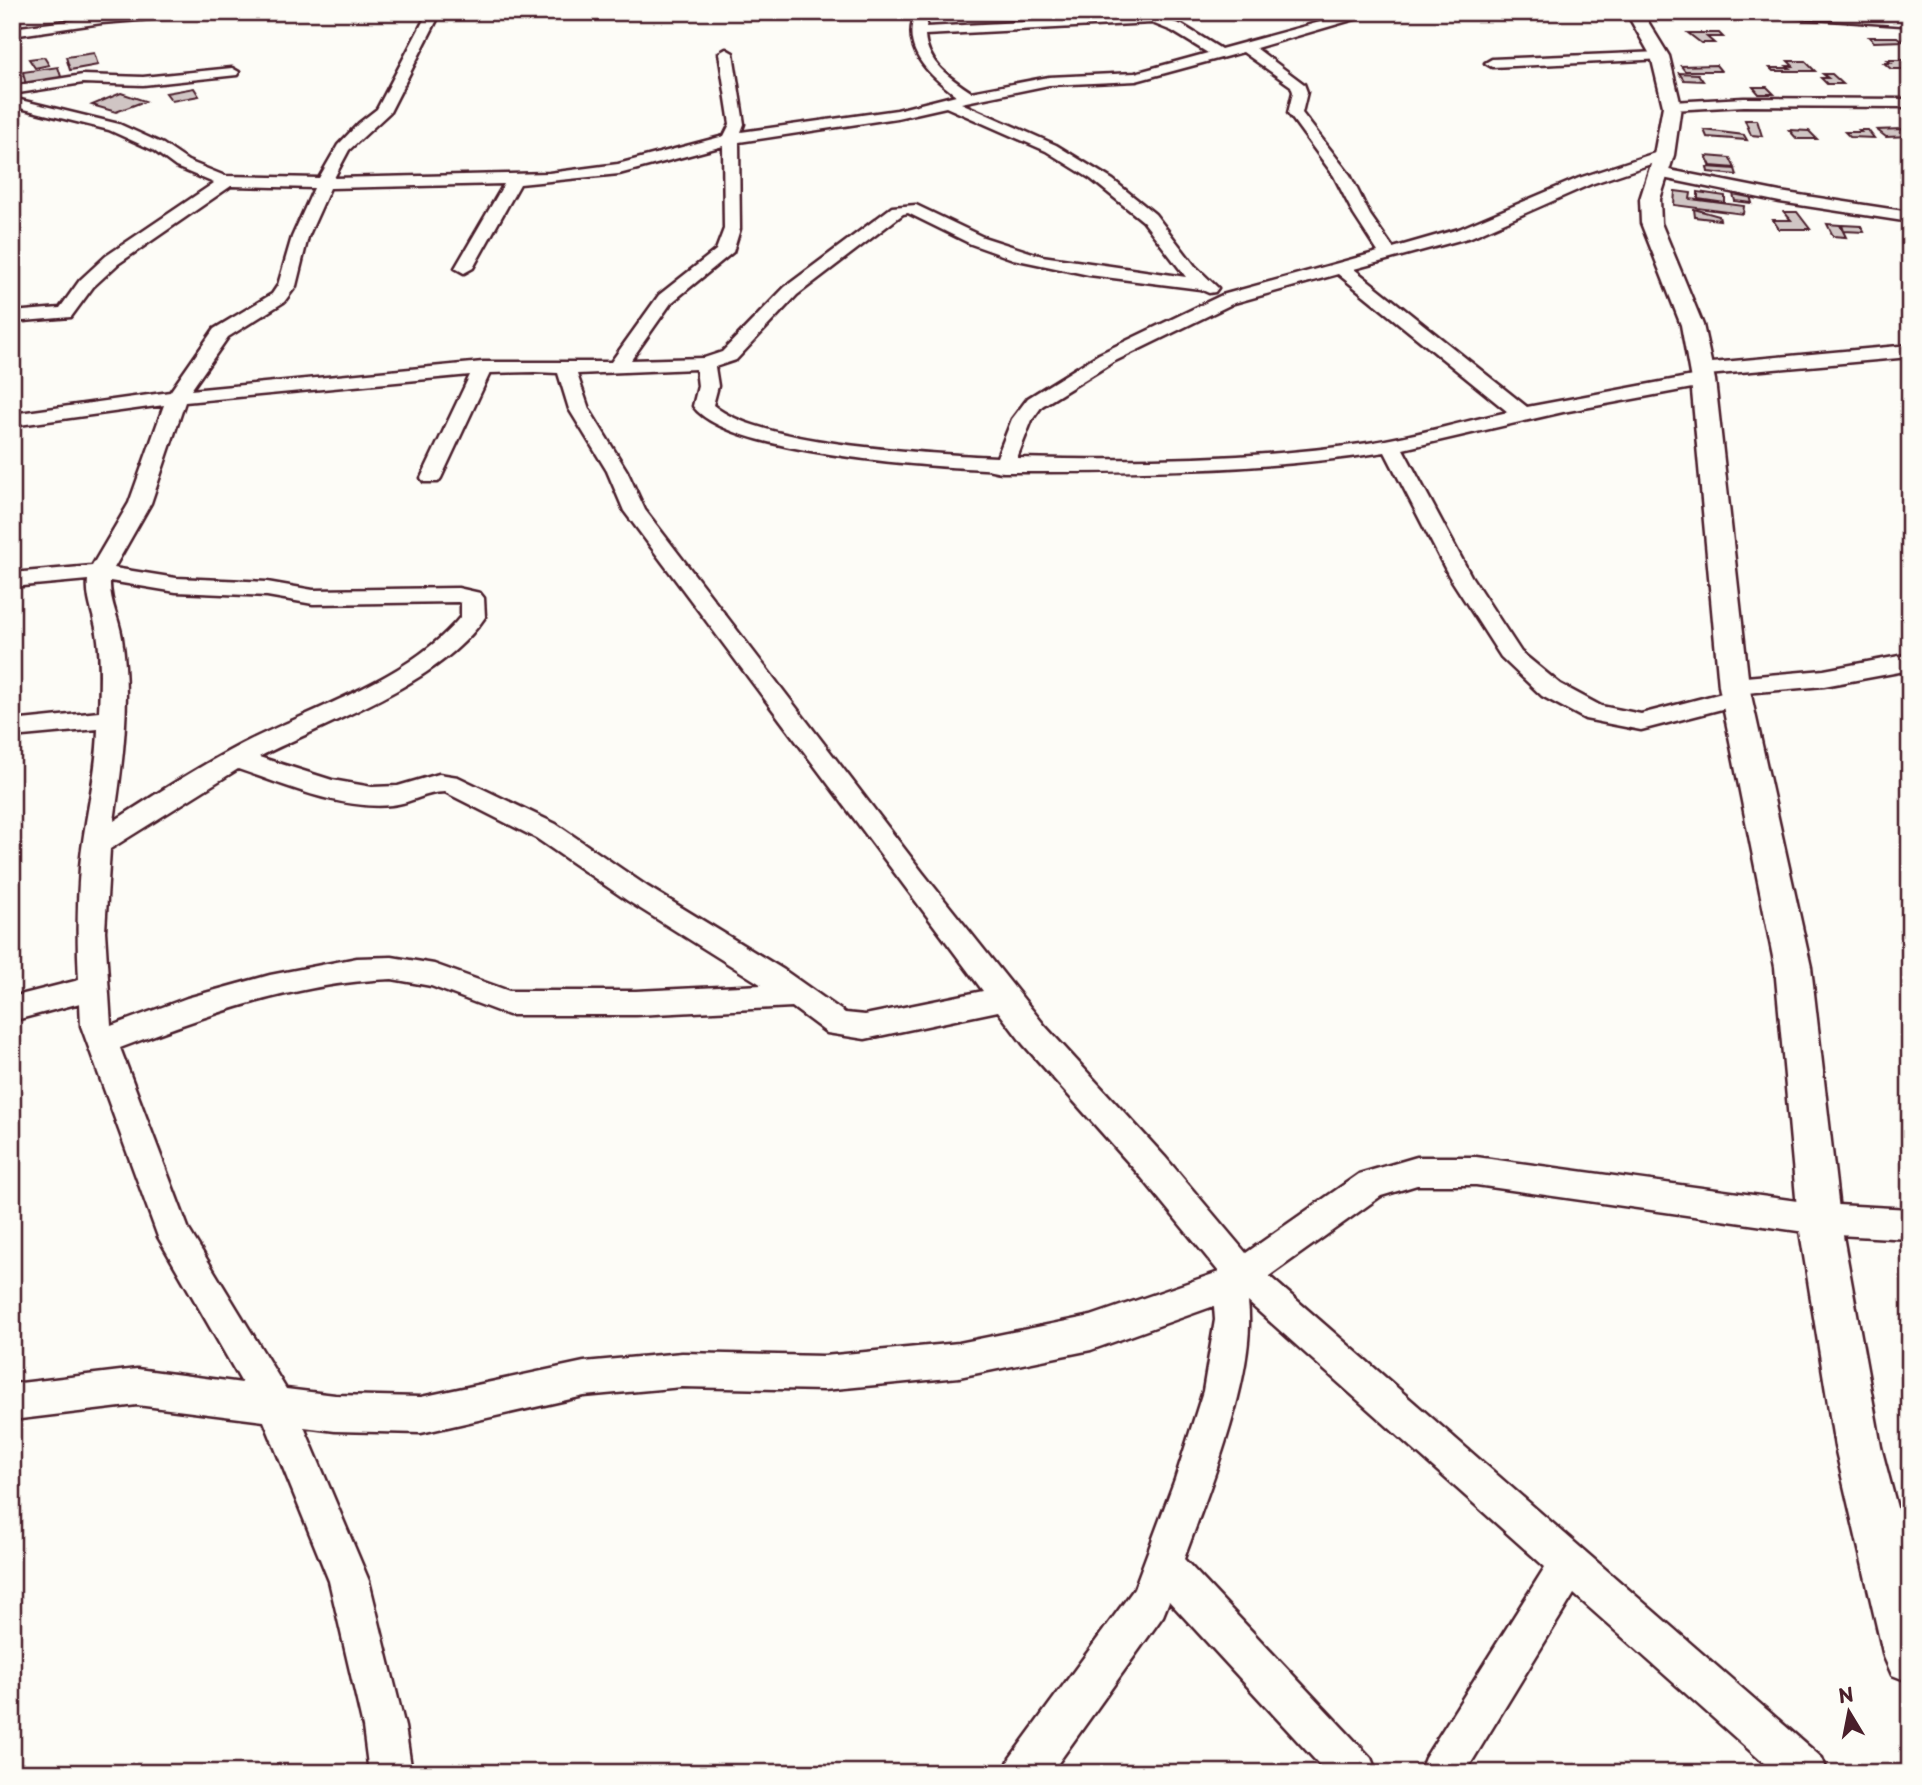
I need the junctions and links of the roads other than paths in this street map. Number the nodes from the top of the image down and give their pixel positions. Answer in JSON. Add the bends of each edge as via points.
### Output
{"nodes":[{"id":1,"x":190,"y":12,"type":"edge"},
{"id":2,"x":435,"y":12,"type":"edge"},
{"id":3,"x":922,"y":12,"type":"edge"},
{"id":4,"x":1373,"y":12,"type":"edge"},
{"id":5,"x":1634,"y":12,"type":"edge"},
{"id":6,"x":1772,"y":12,"type":"edge"},
{"id":7,"x":101,"y":16,"type":"edge"},
{"id":8,"x":1901,"y":21,"type":"dead end"},
{"id":9,"x":12,"y":32,"type":"edge"},
{"id":10,"x":918,"y":32,"type":"junction"},
{"id":11,"x":1245,"y":47,"type":"junction"},
{"id":12,"x":726,"y":53,"type":"dead end"},
{"id":13,"x":1219,"y":54,"type":"junction"},
{"id":14,"x":1660,"y":56,"type":"junction"},
{"id":15,"x":1492,"y":63,"type":"dead end"},
{"id":16,"x":232,"y":72,"type":"dead end"},
{"id":17,"x":12,"y":90,"type":"edge"},
{"id":18,"x":968,"y":97,"type":"junction"},
{"id":19,"x":12,"y":102,"type":"edge"},
{"id":20,"x":948,"y":102,"type":"junction"},
{"id":21,"x":1910,"y":103,"type":"edge"},
{"id":22,"x":1672,"y":106,"type":"junction"},
{"id":23,"x":731,"y":138,"type":"junction"},
{"id":24,"x":1661,"y":164,"type":"junction"},
{"id":25,"x":514,"y":180,"type":"junction"},
{"id":26,"x":227,"y":181,"type":"junction"},
{"id":27,"x":324,"y":181,"type":"junction"},
{"id":28,"x":1910,"y":217,"type":"edge"},
{"id":29,"x":1389,"y":255,"type":"junction"},
{"id":30,"x":464,"y":268,"type":"dead end"},
{"id":31,"x":1341,"y":268,"type":"junction"},
{"id":32,"x":1206,"y":285,"type":"junction"},
{"id":33,"x":1228,"y":299,"type":"junction"},
{"id":34,"x":12,"y":317,"type":"edge"},
{"id":35,"x":1910,"y":351,"type":"edge"},
{"id":36,"x":705,"y":364,"type":"junction"},
{"id":37,"x":617,"y":367,"type":"junction"},
{"id":38,"x":483,"y":368,"type":"junction"},
{"id":39,"x":567,"y":369,"type":"junction"},
{"id":40,"x":1703,"y":383,"type":"junction"},
{"id":41,"x":177,"y":397,"type":"junction"},
{"id":42,"x":1523,"y":414,"type":"junction"},
{"id":43,"x":12,"y":420,"type":"edge"},
{"id":44,"x":1391,"y":445,"type":"junction"},
{"id":45,"x":1004,"y":466,"type":"junction"},
{"id":46,"x":431,"y":478,"type":"dead end"},
{"id":47,"x":100,"y":572,"type":"junction"},
{"id":48,"x":12,"y":580,"type":"edge"},
{"id":49,"x":1910,"y":662,"type":"edge"},
{"id":50,"x":1735,"y":692,"type":"junction"},
{"id":51,"x":112,"y":719,"type":"junction"},
{"id":52,"x":12,"y":729,"type":"edge"},
{"id":53,"x":236,"y":759,"type":"junction"},
{"id":54,"x":98,"y":844,"type":"junction"},
{"id":55,"x":96,"y":987,"type":"junction"},
{"id":56,"x":796,"y":995,"type":"junction"},
{"id":57,"x":1005,"y":998,"type":"junction"},
{"id":58,"x":12,"y":1009,"type":"edge"},
{"id":59,"x":102,"y":1042,"type":"junction"},
{"id":60,"x":1819,"y":1219,"type":"junction"},
{"id":61,"x":1910,"y":1224,"type":"edge"},
{"id":62,"x":1236,"y":1280,"type":"junction"},
{"id":63,"x":12,"y":1402,"type":"edge"},
{"id":64,"x":274,"y":1403,"type":"junction"},
{"id":65,"x":1570,"y":1564,"type":"junction"},
{"id":66,"x":1163,"y":1565,"type":"junction"},
{"id":67,"x":1910,"y":1657,"type":"edge"},
{"id":68,"x":391,"y":1773,"type":"edge"},
{"id":69,"x":1025,"y":1773,"type":"edge"},
{"id":70,"x":1356,"y":1773,"type":"edge"},
{"id":71,"x":1440,"y":1773,"type":"edge"},
{"id":72,"x":1808,"y":1773,"type":"edge"}],
"edges":[{"from":1,"to":7,"type":"street"},
{"from":2,"to":27,"type":"street","via":[[383,113],[343,148]]},
{"from":3,"to":10,"type":"street"},
{"from":4,"to":11,"type":"street"},
{"from":5,"to":14,"type":"street"},
{"from":6,"to":8,"type":"street"},
{"from":7,"to":9,"type":"street"},
{"from":10,"to":13,"type":"street","via":[[1152,19],[1170,23]]},
{"from":10,"to":18,"type":"street","via":[[929,68]]},
{"from":11,"to":13,"type":"street"},
{"from":11,"to":29,"type":"street","via":[[1297,84],[1300,92],[1295,113],[1342,175]]},
{"from":12,"to":23,"type":"street","via":[[737,124]]},
{"from":13,"to":18,"type":"street","via":[[1136,77],[1049,81]]},
{"from":14,"to":15,"type":"street"},
{"from":14,"to":22,"type":"street"},
{"from":16,"to":17,"type":"street","via":[[143,81],[83,79]]},
{"from":18,"to":20,"type":"street"},
{"from":19,"to":26,"type":"street","via":[[114,127],[204,174]]},
{"from":20,"to":23,"type":"street"},
{"from":20,"to":32,"type":"street","via":[[1052,149],[1112,188],[1140,208],[1192,275]]},
{"from":21,"to":22,"type":"street"},
{"from":22,"to":24,"type":"street"},
{"from":23,"to":25,"type":"street","via":[[619,169]]},
{"from":23,"to":37,"type":"street","via":[[732,229],[724,252],[665,299]]},
{"from":24,"to":28,"type":"street","via":[[1780,197]]},
{"from":24,"to":29,"type":"street","via":[[1566,189],[1465,233]]},
{"from":24,"to":40,"type":"street","via":[[1650,199],[1651,223],[1692,325]]},
{"from":25,"to":27,"type":"street"},
{"from":25,"to":30,"type":"street"},
{"from":26,"to":27,"type":"street"},
{"from":26,"to":34,"type":"street","via":[[112,260],[86,284],[65,313]]},
{"from":27,"to":41,"type":"street","via":[[300,237],[287,286],[278,298],[221,333]]},
{"from":29,"to":31,"type":"street"},
{"from":31,"to":33,"type":"street"},
{"from":31,"to":42,"type":"street"},
{"from":32,"to":33,"type":"street"},
{"from":32,"to":36,"type":"street","via":[[1019,255],[904,208],[791,291],[729,356]]},
{"from":33,"to":45,"type":"street","via":[[1106,358],[1035,402],[1021,419]]},
{"from":35,"to":40,"type":"street"},
{"from":36,"to":37,"type":"street"},
{"from":36,"to":45,"type":"street","via":[[708,386],[703,406],[721,421],[814,445]]},
{"from":37,"to":39,"type":"street"},
{"from":38,"to":39,"type":"street"},
{"from":38,"to":41,"type":"street"},
{"from":38,"to":46,"type":"street"},
{"from":39,"to":57,"type":"street","via":[[568,388],[635,511]]},
{"from":40,"to":42,"type":"street","via":[[1664,386]]},
{"from":40,"to":50,"type":"street"},
{"from":41,"to":43,"type":"street"},
{"from":41,"to":47,"type":"street","via":[[140,503]]},
{"from":42,"to":44,"type":"street"},
{"from":44,"to":45,"type":"street","via":[[1241,461]]},
{"from":44,"to":50,"type":"street","via":[[1460,576],[1513,657],[1551,690],[1594,713],[1641,722]]},
{"from":47,"to":48,"type":"street"},
{"from":47,"to":51,"type":"street","via":[[98,593],[110,638]]},
{"from":47,"to":53,"type":"street","via":[[176,585],[267,589],[313,597],[472,597],[475,611],[470,623],[414,670]]},
{"from":49,"to":50,"type":"street"},
{"from":50,"to":60,"type":"street","via":[[1793,967]]},
{"from":51,"to":52,"type":"street"},
{"from":51,"to":54,"type":"street"},
{"from":53,"to":54,"type":"street"},
{"from":53,"to":56,"type":"street","via":[[310,783],[367,795],[393,796],[432,782],[449,783],[546,831]]},
{"from":54,"to":55,"type":"street","via":[[91,931]]},
{"from":55,"to":58,"type":"street"},
{"from":55,"to":59,"type":"street","via":[[96,1026]]},
{"from":56,"to":57,"type":"street","via":[[838,1024],[865,1027]]},
{"from":56,"to":59,"type":"street","via":[[636,1003],[508,1003],[433,975],[392,968],[357,969],[187,1010]]},
{"from":57,"to":62,"type":"street","via":[[1154,1168]]},
{"from":59,"to":64,"type":"street","via":[[174,1237]]},
{"from":60,"to":61,"type":"street"},
{"from":60,"to":62,"type":"street","via":[[1476,1171],[1417,1171],[1371,1184]]},
{"from":60,"to":67,"type":"street","via":[[1857,1447]]},
{"from":62,"to":64,"type":"street","via":[[1091,1333],[959,1360],[824,1373],[681,1370],[584,1379],[421,1415],[335,1413]]},
{"from":62,"to":65,"type":"street"},
{"from":62,"to":66,"type":"street","via":[[1221,1391]]},
{"from":63,"to":64,"type":"street","via":[[136,1387]]},
{"from":64,"to":68,"type":"street","via":[[349,1581]]},
{"from":65,"to":71,"type":"street"},
{"from":65,"to":72,"type":"street"},
{"from":66,"to":69,"type":"street","via":[[1149,1602]]},
{"from":66,"to":70,"type":"street"}]}
